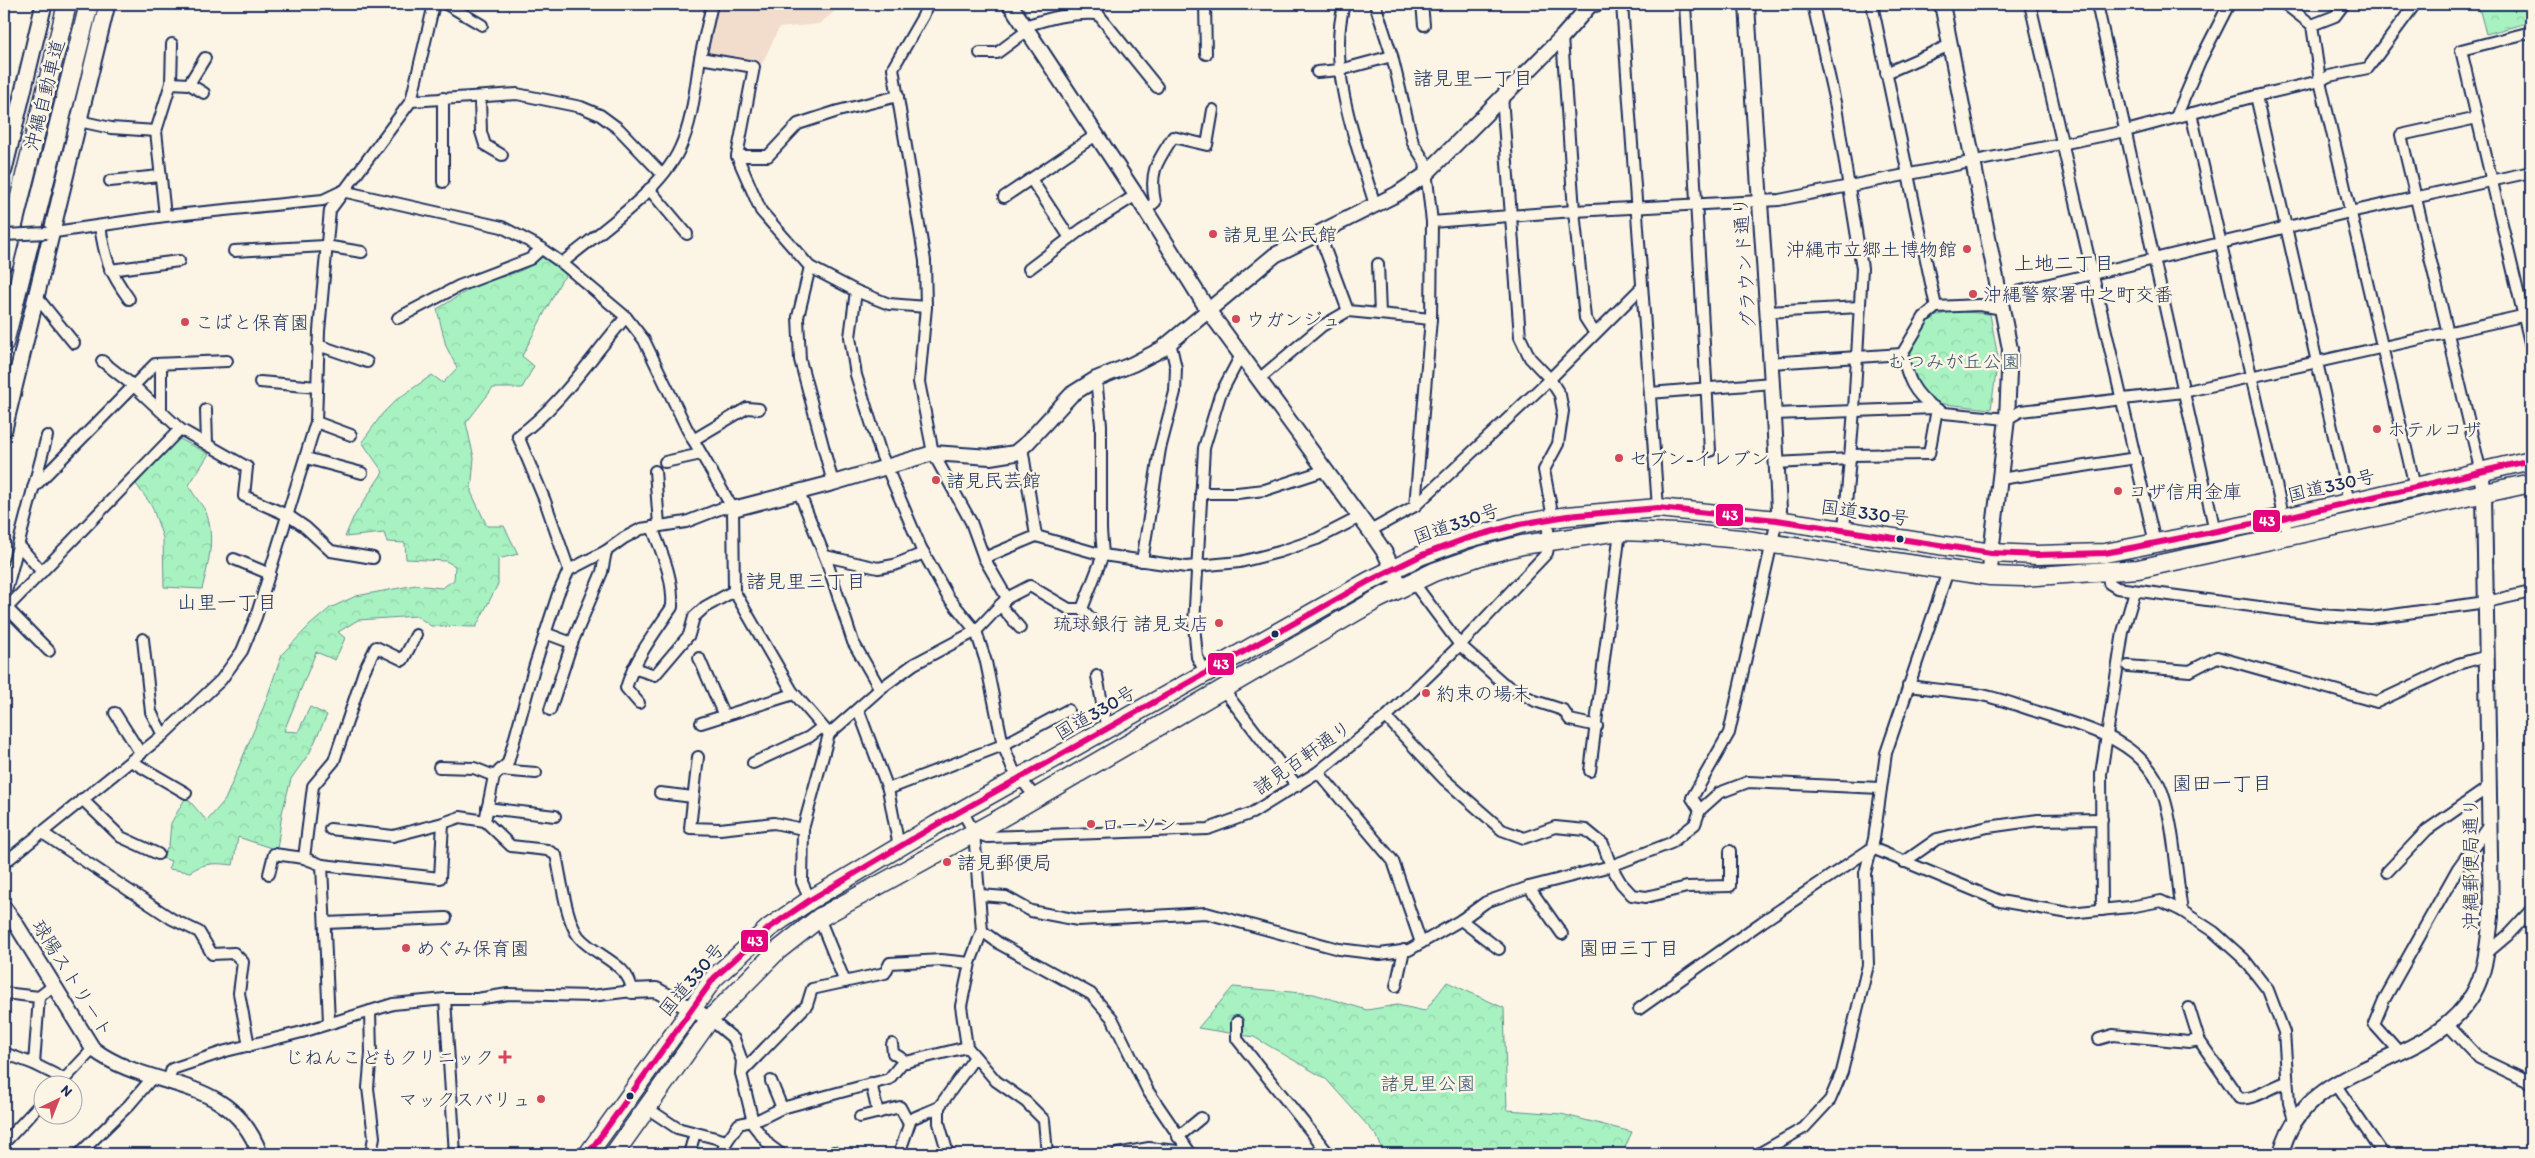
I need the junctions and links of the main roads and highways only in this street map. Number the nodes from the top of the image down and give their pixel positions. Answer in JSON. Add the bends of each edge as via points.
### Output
{"nodes":[{"id":1,"x":44,"y":4,"type":"edge"},
{"id":2,"x":67,"y":4,"type":"edge"},
{"id":3,"x":89,"y":4,"type":"edge"},
{"id":4,"x":107,"y":4,"type":"edge"},
{"id":5,"x":4,"y":170,"type":"edge"},
{"id":6,"x":4,"y":262,"type":"edge"},
{"id":7,"x":4,"y":343,"type":"edge"},
{"id":8,"x":4,"y":429,"type":"edge"},
{"id":9,"x":2531,"y":460,"type":"edge"},
{"id":10,"x":2531,"y":483,"type":"edge"},
{"id":11,"x":588,"y":1154,"type":"edge"},
{"id":12,"x":614,"y":1154,"type":"edge"}],
"edges":[{"from":1,"to":5,"type":"main road"},
{"from":2,"to":6,"type":"highway","name":"沖縄自動車道"},
{"from":3,"to":7,"type":"highway","name":"沖縄自動車道"},
{"from":4,"to":8,"type":"main road"},
{"from":9,"to":11,"type":"highway","name":"国道330号","via":[[2283,518],[2105,553],[1991,553],[1844,529],[1658,508],[1550,518],[1465,539],[1393,569],[1206,673],[899,846],[769,928],[714,978]]},
{"from":10,"to":12,"type":"highway","name":"国道330号","via":[[2138,569],[2023,577],[1948,571],[1677,533],[1620,531],[1483,554],[1407,585],[819,918],[769,958],[710,1019]]}]}
